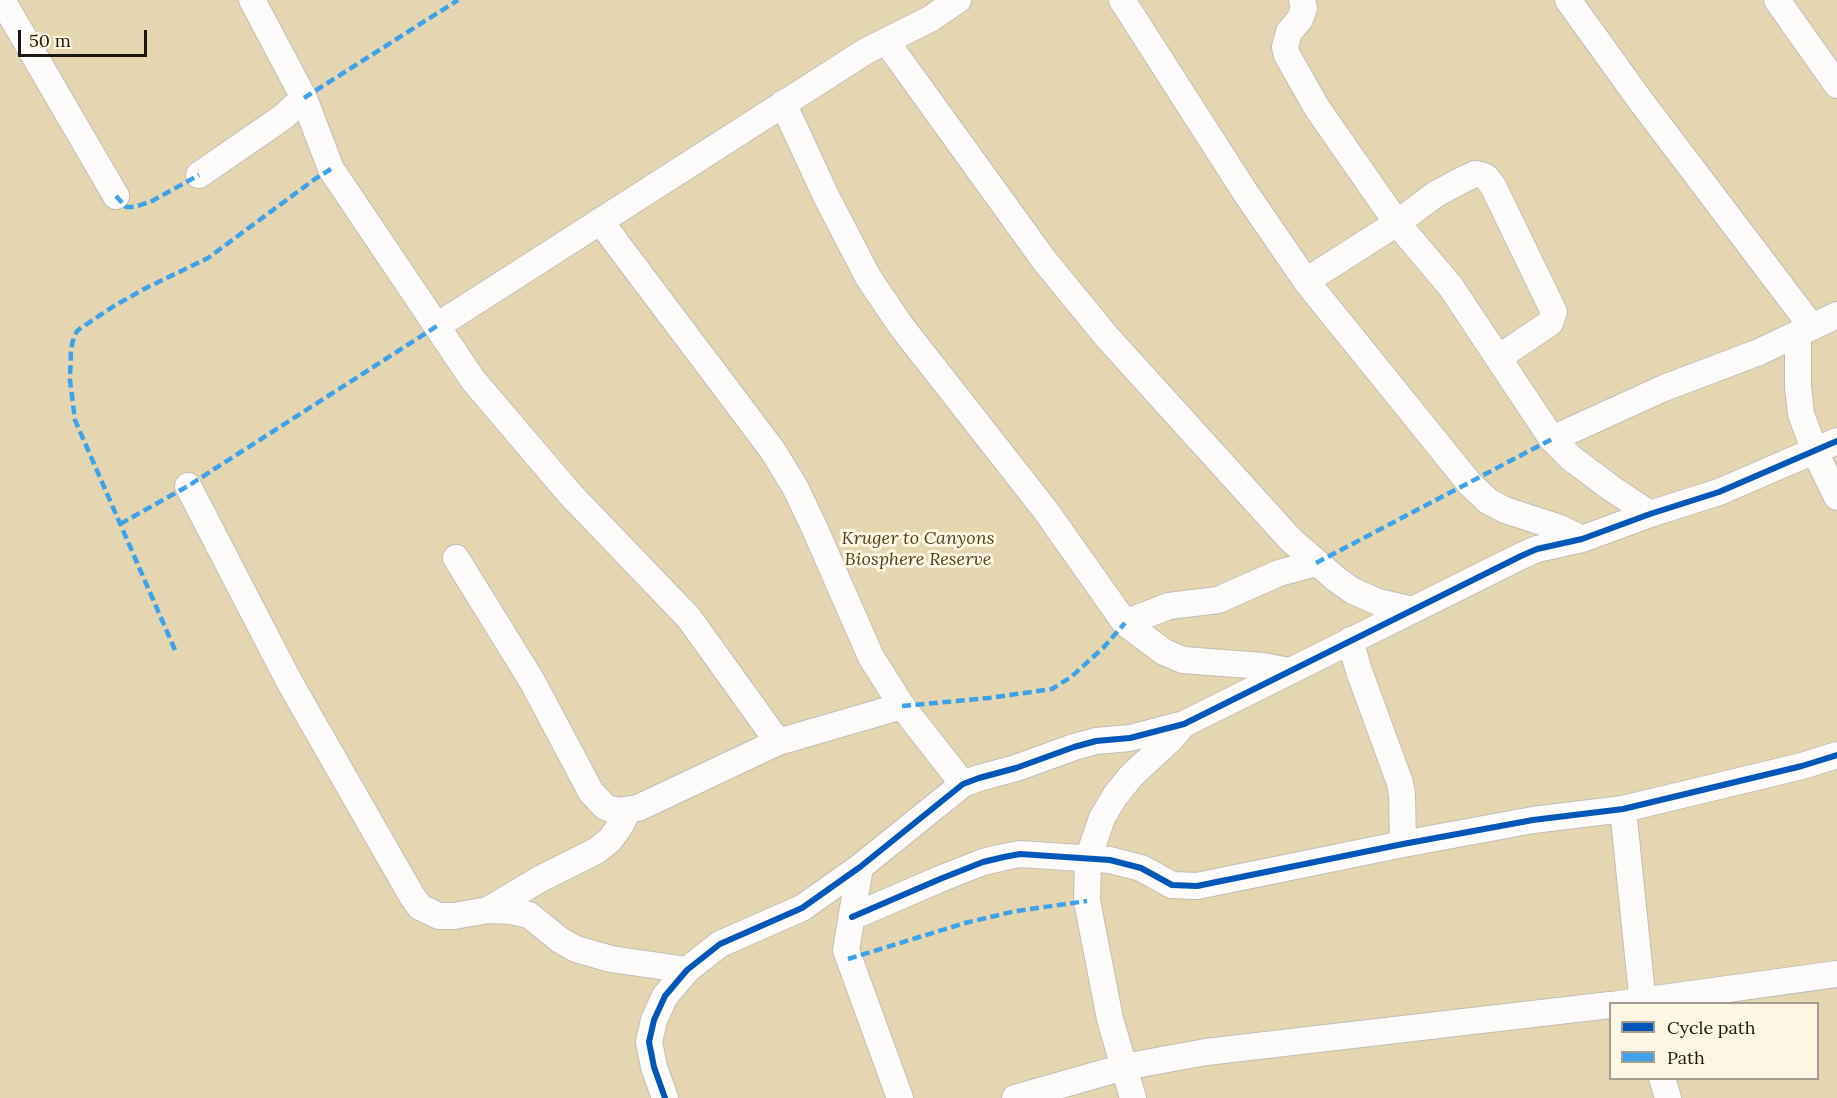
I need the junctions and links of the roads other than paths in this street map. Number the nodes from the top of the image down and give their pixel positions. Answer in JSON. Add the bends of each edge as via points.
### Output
{"nodes":[{"id":1,"x":2,"y":0,"type":"edge"},
{"id":2,"x":252,"y":0,"type":"edge"},
{"id":3,"x":958,"y":0,"type":"edge"},
{"id":4,"x":1122,"y":0,"type":"edge"},
{"id":5,"x":1302,"y":0,"type":"edge"},
{"id":6,"x":1568,"y":0,"type":"edge"},
{"id":7,"x":1777,"y":0,"type":"edge"},
{"id":8,"x":886,"y":41,"type":"junction"},
{"id":9,"x":1837,"y":85,"type":"edge"},
{"id":10,"x":304,"y":98,"type":"junction"},
{"id":11,"x":783,"y":104,"type":"junction"},
{"id":12,"x":199,"y":175,"type":"dead end"},
{"id":13,"x":116,"y":196,"type":"dead end"},
{"id":14,"x":600,"y":221,"type":"junction"},
{"id":15,"x":1397,"y":223,"type":"junction"},
{"id":16,"x":1306,"y":281,"type":"junction"},
{"id":17,"x":1837,"y":315,"type":"edge"},
{"id":18,"x":436,"y":327,"type":"junction"},
{"id":19,"x":1805,"y":331,"type":"junction"},
{"id":20,"x":1498,"y":358,"type":"junction"},
{"id":21,"x":1552,"y":439,"type":"junction"},
{"id":22,"x":1826,"y":446,"type":"edge"},
{"id":23,"x":188,"y":486,"type":"dead end"},
{"id":24,"x":1837,"y":496,"type":"edge"},
{"id":25,"x":1650,"y":514,"type":"junction"},
{"id":26,"x":1582,"y":539,"type":"junction"},
{"id":27,"x":456,"y":558,"type":"dead end"},
{"id":28,"x":1316,"y":563,"type":"junction"},
{"id":29,"x":1412,"y":610,"type":"junction"},
{"id":30,"x":1125,"y":623,"type":"junction"},
{"id":31,"x":1350,"y":640,"type":"junction"},
{"id":32,"x":1289,"y":671,"type":"junction"},
{"id":33,"x":902,"y":706,"type":"junction"},
{"id":34,"x":1184,"y":724,"type":"junction"},
{"id":35,"x":778,"y":741,"type":"junction"},
{"id":36,"x":1837,"y":755,"type":"edge"},
{"id":37,"x":963,"y":784,"type":"junction"},
{"id":38,"x":1623,"y":809,"type":"junction"},
{"id":39,"x":628,"y":811,"type":"junction"},
{"id":40,"x":1402,"y":844,"type":"junction"},
{"id":41,"x":1088,"y":859,"type":"junction"},
{"id":42,"x":860,"y":867,"type":"junction"},
{"id":43,"x":488,"y":910,"type":"junction"},
{"id":44,"x":852,"y":917,"type":"junction"},
{"id":45,"x":687,"y":970,"type":"junction"},
{"id":46,"x":1837,"y":974,"type":"edge"},
{"id":47,"x":1635,"y":1002,"type":"edge"},
{"id":48,"x":1642,"y":1002,"type":"edge"},
{"id":49,"x":1609,"y":1005,"type":"edge"},
{"id":50,"x":1124,"y":1067,"type":"junction"},
{"id":51,"x":1663,"y":1080,"type":"edge"},
{"id":52,"x":665,"y":1098,"type":"edge"},
{"id":53,"x":900,"y":1098,"type":"edge"},
{"id":54,"x":1015,"y":1098,"type":"edge"},
{"id":55,"x":1133,"y":1098,"type":"edge"},
{"id":56,"x":1668,"y":1098,"type":"edge"}],
"edges":[{"from":1,"to":13,"type":"street"},
{"from":2,"to":10,"type":"street"},
{"from":3,"to":8,"type":"street"},
{"from":4,"to":16,"type":"street"},
{"from":5,"to":15,"type":"street","via":[[1300,19],[1285,40],[1287,55],[1317,108]]},
{"from":6,"to":19,"type":"street"},
{"from":7,"to":9,"type":"street"},
{"from":8,"to":11,"type":"street"},
{"from":8,"to":28,"type":"street","via":[[1044,260],[1100,328],[1263,511]]},
{"from":10,"to":12,"type":"street"},
{"from":10,"to":18,"type":"street","via":[[331,170]]},
{"from":11,"to":14,"type":"street"},
{"from":11,"to":30,"type":"street","via":[[868,277],[915,345],[1046,511]]},
{"from":14,"to":18,"type":"street"},
{"from":14,"to":33,"type":"street","via":[[773,451],[795,487],[871,657]]},
{"from":15,"to":16,"type":"street"},
{"from":15,"to":20,"type":"street","via":[[1451,287]]},
{"from":15,"to":20,"type":"street","via":[[1436,194],[1475,174],[1486,177],[1493,186],[1554,312],[1550,323]]},
{"from":16,"to":26,"type":"street","via":[[1470,484],[1504,510]]},
{"from":17,"to":19,"type":"street"},
{"from":18,"to":35,"type":"street","via":[[472,380],[527,446],[688,618]]},
{"from":19,"to":21,"type":"street"},
{"from":19,"to":22,"type":"street","via":[[1798,387],[1801,414]]},
{"from":20,"to":21,"type":"street"},
{"from":21,"to":25,"type":"street"},
{"from":22,"to":24,"type":"street"},
{"from":22,"to":25,"type":"street","via":[[1719,492]]},
{"from":23,"to":43,"type":"street","via":[[290,683],[412,896],[420,907],[438,916]]},
{"from":25,"to":26,"type":"street"},
{"from":26,"to":29,"type":"street","via":[[1521,556]]},
{"from":27,"to":39,"type":"street","via":[[532,681],[596,799],[611,809]]},
{"from":28,"to":29,"type":"street","via":[[1364,597]]},
{"from":28,"to":30,"type":"street","via":[[1279,573],[1218,600],[1169,606]]},
{"from":29,"to":31,"type":"street"},
{"from":30,"to":32,"type":"street","via":[[1164,652],[1183,660]]},
{"from":31,"to":32,"type":"street"},
{"from":31,"to":40,"type":"street","via":[[1400,783]]},
{"from":32,"to":34,"type":"street"},
{"from":33,"to":35,"type":"street"},
{"from":33,"to":37,"type":"street"},
{"from":34,"to":37,"type":"street","via":[[1130,738],[1096,741]]},
{"from":34,"to":41,"type":"street","via":[[1115,796],[1102,818]]},
{"from":35,"to":39,"type":"street"},
{"from":36,"to":38,"type":"street"},
{"from":37,"to":42,"type":"street"},
{"from":38,"to":40,"type":"street","via":[[1533,820]]},
{"from":38,"to":47,"type":"street"},
{"from":39,"to":43,"type":"street","via":[[610,840],[596,851]]},
{"from":40,"to":41,"type":"street","via":[[1182,887],[1126,862]]},
{"from":41,"to":44,"type":"street","via":[[1020,854],[982,862]]},
{"from":41,"to":50,"type":"street","via":[[1087,901],[1110,1019]]},
{"from":42,"to":44,"type":"street"},
{"from":42,"to":45,"type":"street","via":[[802,908],[720,944]]},
{"from":43,"to":45,"type":"street","via":[[529,915],[576,949],[611,959]]},
{"from":44,"to":53,"type":"street","via":[[848,959]]},
{"from":45,"to":52,"type":"street","via":[[665,996],[649,1042]]},
{"from":46,"to":48,"type":"street"},
{"from":49,"to":50,"type":"street","via":[[1206,1052]]},
{"from":50,"to":54,"type":"street"},
{"from":50,"to":55,"type":"street"},
{"from":51,"to":56,"type":"street"}]}
